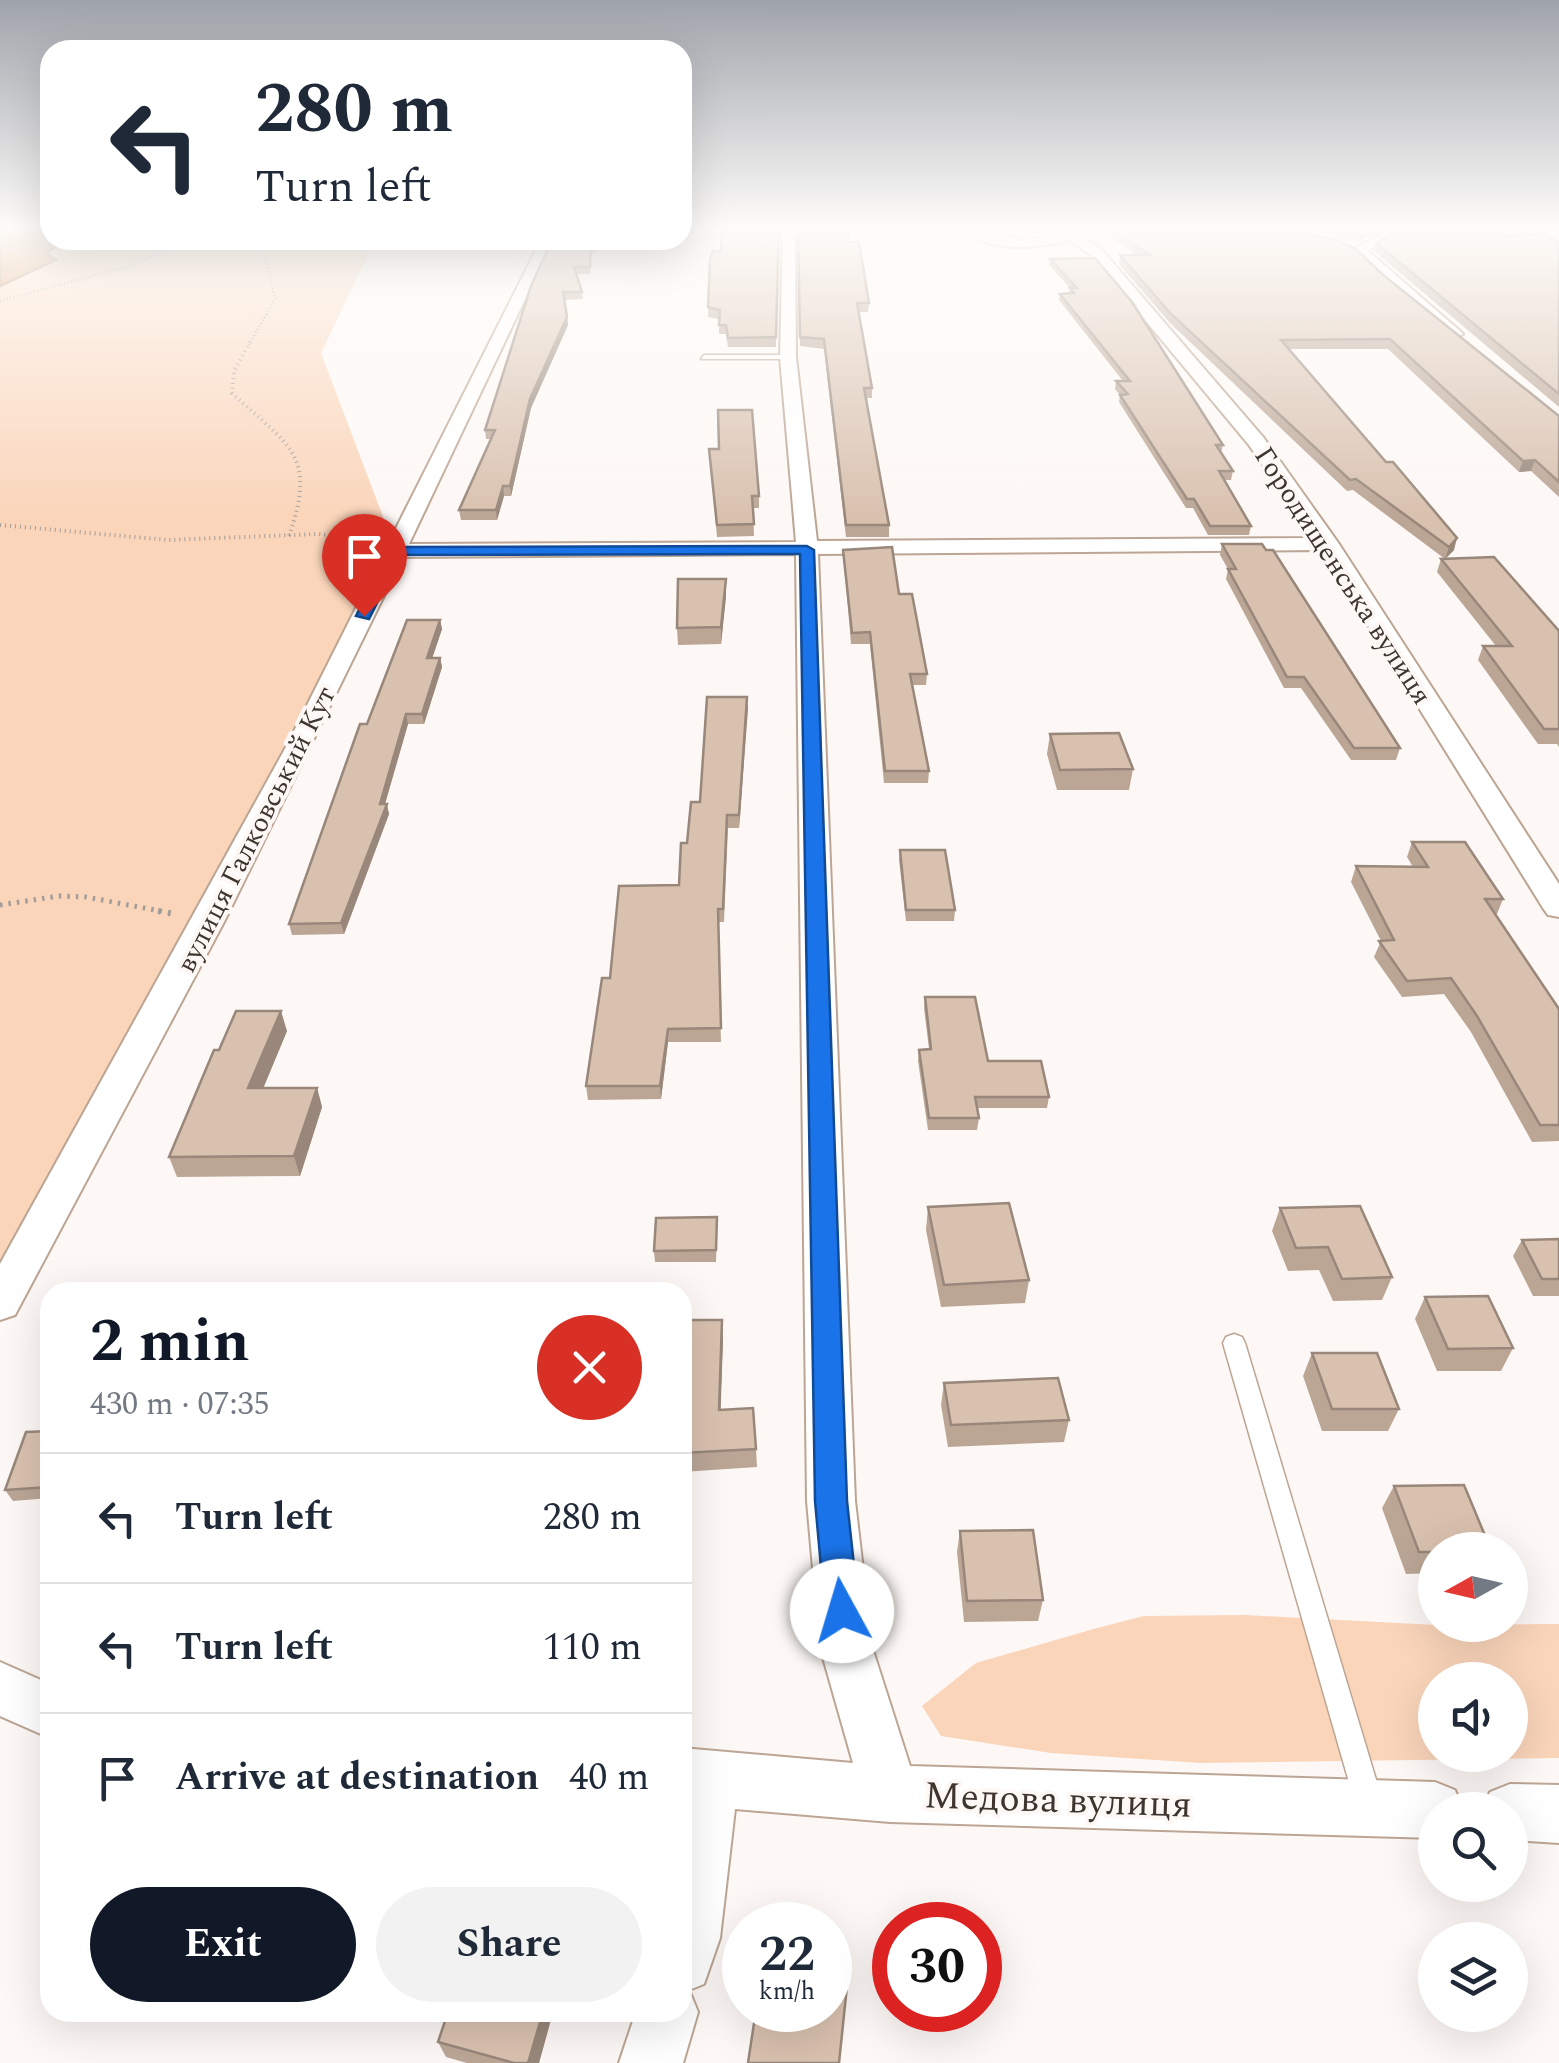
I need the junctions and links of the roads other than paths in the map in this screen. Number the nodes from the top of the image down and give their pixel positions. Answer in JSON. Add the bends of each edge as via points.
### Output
{"nodes":[{"id":1,"x":507,"y":323,"type":"edge"},
{"id":2,"x":788,"y":323,"type":"edge"},
{"id":3,"x":1155,"y":323,"type":"edge"},
{"id":4,"x":1443,"y":323,"type":"edge"},
{"id":5,"x":1462,"y":340,"type":"edge"},
{"id":6,"x":788,"y":357,"type":"junction"},
{"id":7,"x":704,"y":358,"type":"dead end"},
{"id":8,"x":1328,"y":544,"type":"junction"},
{"id":9,"x":807,"y":550,"type":"junction"},
{"id":10,"x":396,"y":551,"type":"junction"},
{"id":11,"x":1559,"y":908,"type":"edge"},
{"id":12,"x":0,"y":1303,"type":"edge"},
{"id":13,"x":1234,"y":1343,"type":"dead end"},
{"id":14,"x":0,"y":1689,"type":"edge"},
{"id":15,"x":40,"y":1707,"type":"edge"},
{"id":16,"x":696,"y":1777,"type":"edge"},
{"id":17,"x":890,"y":1794,"type":"junction"},
{"id":18,"x":1370,"y":1808,"type":"junction"},
{"id":19,"x":1418,"y":1809,"type":"edge"},
{"id":20,"x":1528,"y":1813,"type":"edge"},
{"id":21,"x":1559,"y":1814,"type":"edge"},
{"id":22,"x":692,"y":1884,"type":"edge"},
{"id":23,"x":663,"y":2022,"type":"edge"},
{"id":24,"x":651,"y":2063,"type":"edge"}],
"edges":[{"from":1,"to":10,"type":"street","name":"вулиця Галковський Кут"},
{"from":2,"to":6,"type":"street"},
{"from":3,"to":8,"type":"street","name":"Городищенська вулиця","via":[[1256,441]]},
{"from":4,"to":5,"type":"street"},
{"from":6,"to":7,"type":"lane"},
{"from":6,"to":9,"type":"street"},
{"from":8,"to":9,"type":"street"},
{"from":8,"to":11,"type":"street","name":"Городищенська вулиця"},
{"from":9,"to":10,"type":"street"},
{"from":9,"to":17,"type":"street","via":[[831,1501],[846,1647]]},
{"from":10,"to":12,"type":"street","name":"вулиця Галковський Кут","via":[[209,920]]},
{"from":13,"to":18,"type":"lane"},
{"from":14,"to":15,"type":"street"},
{"from":16,"to":17,"type":"street","name":"Медова вулиця"},
{"from":16,"to":22,"type":"street"},
{"from":17,"to":18,"type":"street","name":"Медова вулиця"},
{"from":18,"to":19,"type":"street","name":"Медова вулиця"},
{"from":20,"to":21,"type":"street"},
{"from":23,"to":24,"type":"street"}]}
